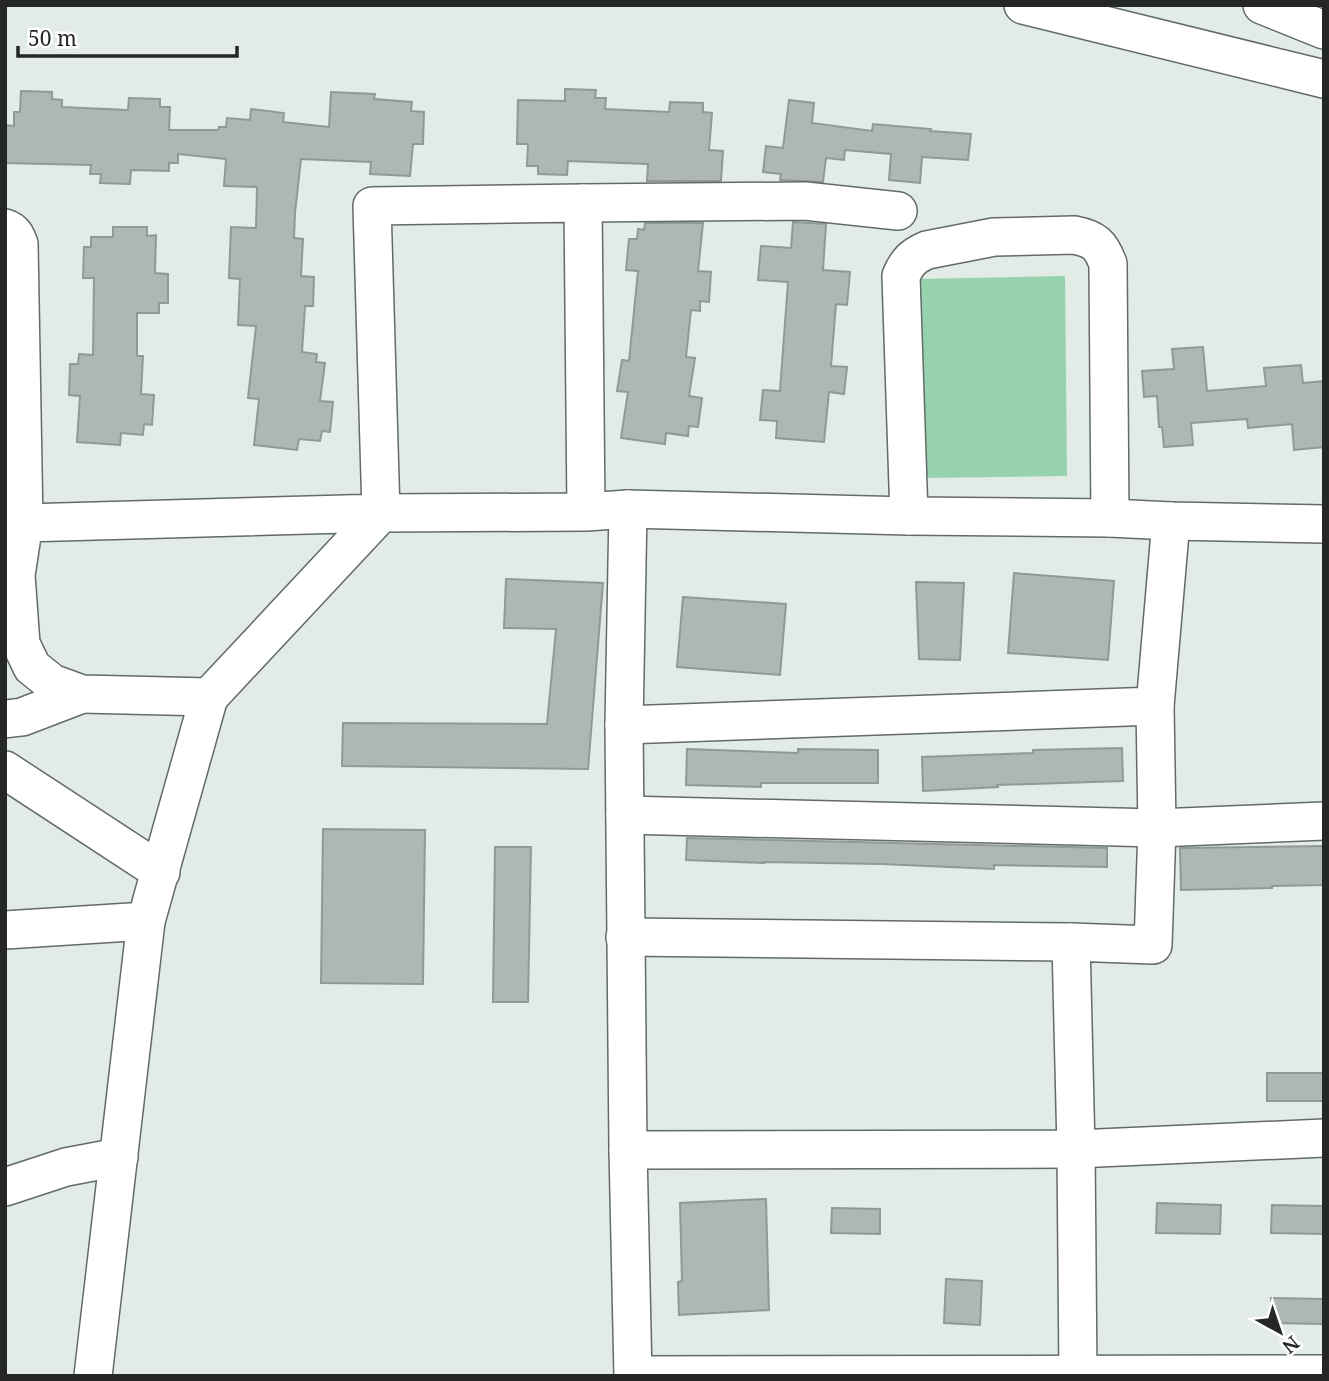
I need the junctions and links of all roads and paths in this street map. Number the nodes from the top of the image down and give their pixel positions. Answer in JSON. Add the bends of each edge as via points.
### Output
{"nodes":[{"id":1,"x":1023,"y":5,"type":"edge"},
{"id":2,"x":1262,"y":5,"type":"edge"},
{"id":3,"x":1324,"y":30,"type":"edge"},
{"id":4,"x":1324,"y":79,"type":"edge"},
{"id":5,"x":583,"y":203,"type":"junction"},
{"id":6,"x":898,"y":211,"type":"dead end"},
{"id":7,"x":5,"y":228,"type":"edge"},
{"id":8,"x":628,"y":509,"type":"junction"},
{"id":9,"x":586,"y":512,"type":"junction"},
{"id":10,"x":381,"y":513,"type":"junction"},
{"id":11,"x":909,"y":516,"type":"junction"},
{"id":12,"x":1110,"y":518,"type":"junction"},
{"id":13,"x":1171,"y":522,"type":"junction"},
{"id":14,"x":15,"y":523,"type":"edge"},
{"id":15,"x":1324,"y":524,"type":"edge"},
{"id":16,"x":82,"y":694,"type":"junction"},
{"id":17,"x":209,"y":697,"type":"junction"},
{"id":18,"x":1155,"y":706,"type":"junction"},
{"id":19,"x":5,"y":719,"type":"edge"},
{"id":20,"x":624,"y":725,"type":"junction"},
{"id":21,"x":5,"y":770,"type":"edge"},
{"id":22,"x":625,"y":815,"type":"junction"},
{"id":23,"x":1324,"y":821,"type":"edge"},
{"id":24,"x":1157,"y":828,"type":"junction"},
{"id":25,"x":161,"y":872,"type":"junction"},
{"id":26,"x":146,"y":921,"type":"junction"},
{"id":27,"x":5,"y":930,"type":"edge"},
{"id":28,"x":625,"y":937,"type":"junction"},
{"id":29,"x":1071,"y":943,"type":"junction"},
{"id":30,"x":1324,"y":1138,"type":"edge"},
{"id":31,"x":1076,"y":1149,"type":"junction"},
{"id":32,"x":628,"y":1150,"type":"junction"},
{"id":33,"x":119,"y":1157,"type":"junction"},
{"id":34,"x":5,"y":1187,"type":"edge"},
{"id":35,"x":1324,"y":1374,"type":"edge"},
{"id":36,"x":633,"y":1375,"type":"edge"},
{"id":37,"x":1078,"y":1375,"type":"edge"},
{"id":38,"x":93,"y":1376,"type":"edge"}],
"edges":[{"from":1,"to":4,"type":"lane"},
{"from":2,"to":3,"type":"lane"},
{"from":5,"to":6,"type":"lane","via":[[805,201]]},
{"from":5,"to":9,"type":"lane"},
{"from":5,"to":10,"type":"lane","via":[[372,206]]},
{"from":7,"to":14,"type":"lane","via":[[16,235],[19,244]]},
{"from":8,"to":9,"type":"lane"},
{"from":8,"to":11,"type":"lane"},
{"from":8,"to":20,"type":"lane"},
{"from":9,"to":10,"type":"lane"},
{"from":10,"to":14,"type":"lane"},
{"from":10,"to":17,"type":"lane"},
{"from":11,"to":12,"type":"lane"},
{"from":11,"to":12,"type":"lane","via":[[901,276],[908,262],[927,250],[994,237],[1074,235],[1094,241],[1108,264]]},
{"from":12,"to":13,"type":"lane"},
{"from":13,"to":15,"type":"lane"},
{"from":13,"to":18,"type":"lane"},
{"from":14,"to":16,"type":"lane","via":[[21,644],[33,667],[52,683]]},
{"from":16,"to":17,"type":"lane"},
{"from":16,"to":19,"type":"lane"},
{"from":17,"to":25,"type":"lane"},
{"from":18,"to":20,"type":"lane"},
{"from":18,"to":24,"type":"lane"},
{"from":20,"to":22,"type":"lane"},
{"from":21,"to":25,"type":"lane"},
{"from":22,"to":24,"type":"lane"},
{"from":22,"to":28,"type":"lane"},
{"from":23,"to":24,"type":"lane"},
{"from":24,"to":29,"type":"lane","via":[[1153,945]]},
{"from":25,"to":26,"type":"lane"},
{"from":26,"to":27,"type":"lane"},
{"from":26,"to":33,"type":"lane"},
{"from":28,"to":29,"type":"lane"},
{"from":28,"to":32,"type":"lane"},
{"from":29,"to":31,"type":"lane"},
{"from":30,"to":31,"type":"lane"},
{"from":31,"to":32,"type":"lane"},
{"from":31,"to":37,"type":"lane"},
{"from":32,"to":36,"type":"lane"},
{"from":33,"to":34,"type":"lane","via":[[66,1167]]},
{"from":33,"to":38,"type":"lane"},
{"from":35,"to":37,"type":"lane"},
{"from":36,"to":37,"type":"lane"}]}
